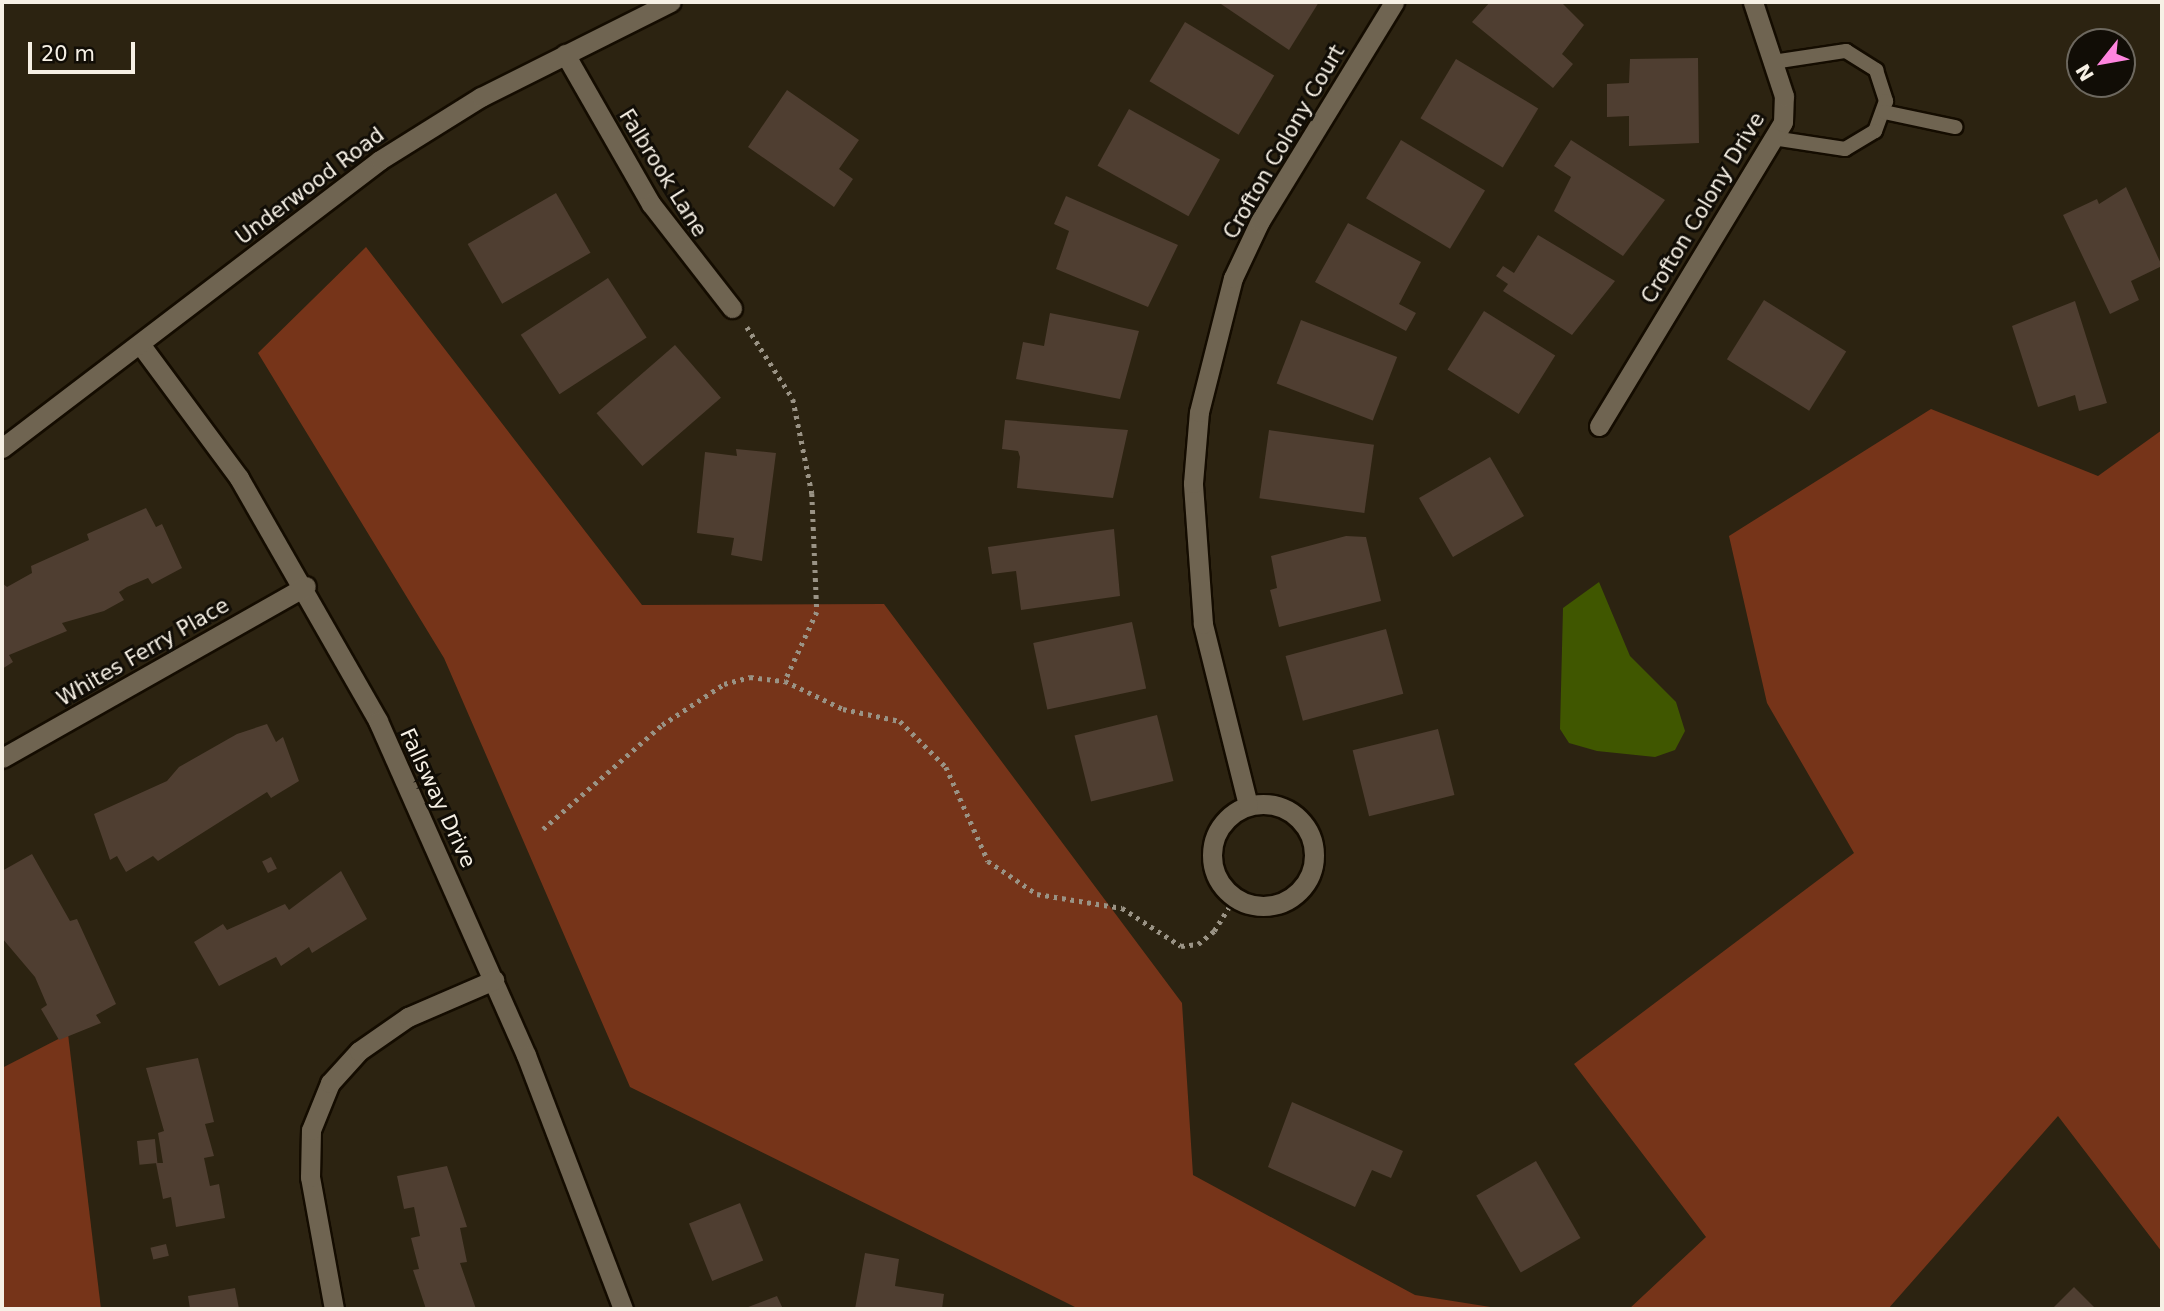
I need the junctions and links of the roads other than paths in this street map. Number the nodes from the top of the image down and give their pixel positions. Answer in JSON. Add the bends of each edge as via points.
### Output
{"nodes":[{"id":1,"x":671,"y":2,"type":"edge"},
{"id":2,"x":1394,"y":2,"type":"edge"},
{"id":3,"x":1753,"y":2,"type":"edge"},
{"id":4,"x":565,"y":54,"type":"junction"},
{"id":5,"x":1773,"y":62,"type":"junction"},
{"id":6,"x":1884,"y":112,"type":"junction"},
{"id":7,"x":1955,"y":127,"type":"dead end"},
{"id":8,"x":1773,"y":138,"type":"junction"},
{"id":9,"x":732,"y":308,"type":"road end"},
{"id":10,"x":140,"y":344,"type":"junction"},
{"id":11,"x":1599,"y":426,"type":"dead end"},
{"id":12,"x":2,"y":448,"type":"edge"},
{"id":13,"x":306,"y":586,"type":"junction"},
{"id":14,"x":2,"y":758,"type":"edge"},
{"id":15,"x":1248,"y":805,"type":"junction"},
{"id":16,"x":495,"y":980,"type":"junction"},
{"id":17,"x":334,"y":1309,"type":"edge"},
{"id":18,"x":623,"y":1309,"type":"edge"}],
"edges":[{"from":1,"to":4,"type":"street","name":"Underwood Road"},
{"from":2,"to":15,"type":"street","name":"Crofton Colony Court","via":[[1260,221],[1233,278],[1199,412],[1193,482],[1203,624]]},
{"from":3,"to":5,"type":"street","name":"Crofton Colony Drive"},
{"from":4,"to":9,"type":"street","name":"Falbrook Lane","via":[[651,204]]},
{"from":4,"to":10,"type":"street","name":"Underwood Road","via":[[380,160]]},
{"from":5,"to":6,"type":"lane","via":[[1828,51],[1862,57],[1884,86]]},
{"from":5,"to":8,"type":"street","name":"Crofton Colony Drive","via":[[1786,111]]},
{"from":6,"to":7,"type":"lane"},
{"from":6,"to":8,"type":"lane","via":[[1875,131],[1845,149]]},
{"from":8,"to":11,"type":"street","name":"Crofton Colony Drive"},
{"from":10,"to":12,"type":"street","name":"Underwood Road"},
{"from":10,"to":13,"type":"street","name":"Fallsway Drive","via":[[239,478]]},
{"from":13,"to":14,"type":"street","name":"Whites Ferry Place"},
{"from":13,"to":16,"type":"street","name":"Fallsway Drive","via":[[378,721]]},
{"from":15,"to":15,"type":"street","via":[[1230,815],[1212,852],[1218,880],[1235,898],[1273,906],[1304,886],[1314,866],[1314,845],[1303,822],[1272,804]]},
{"from":16,"to":17,"type":"street","via":[[408,1017],[359,1051],[330,1083],[311,1130],[310,1177]]},
{"from":16,"to":18,"type":"street","name":"Fallsway Drive"}]}
